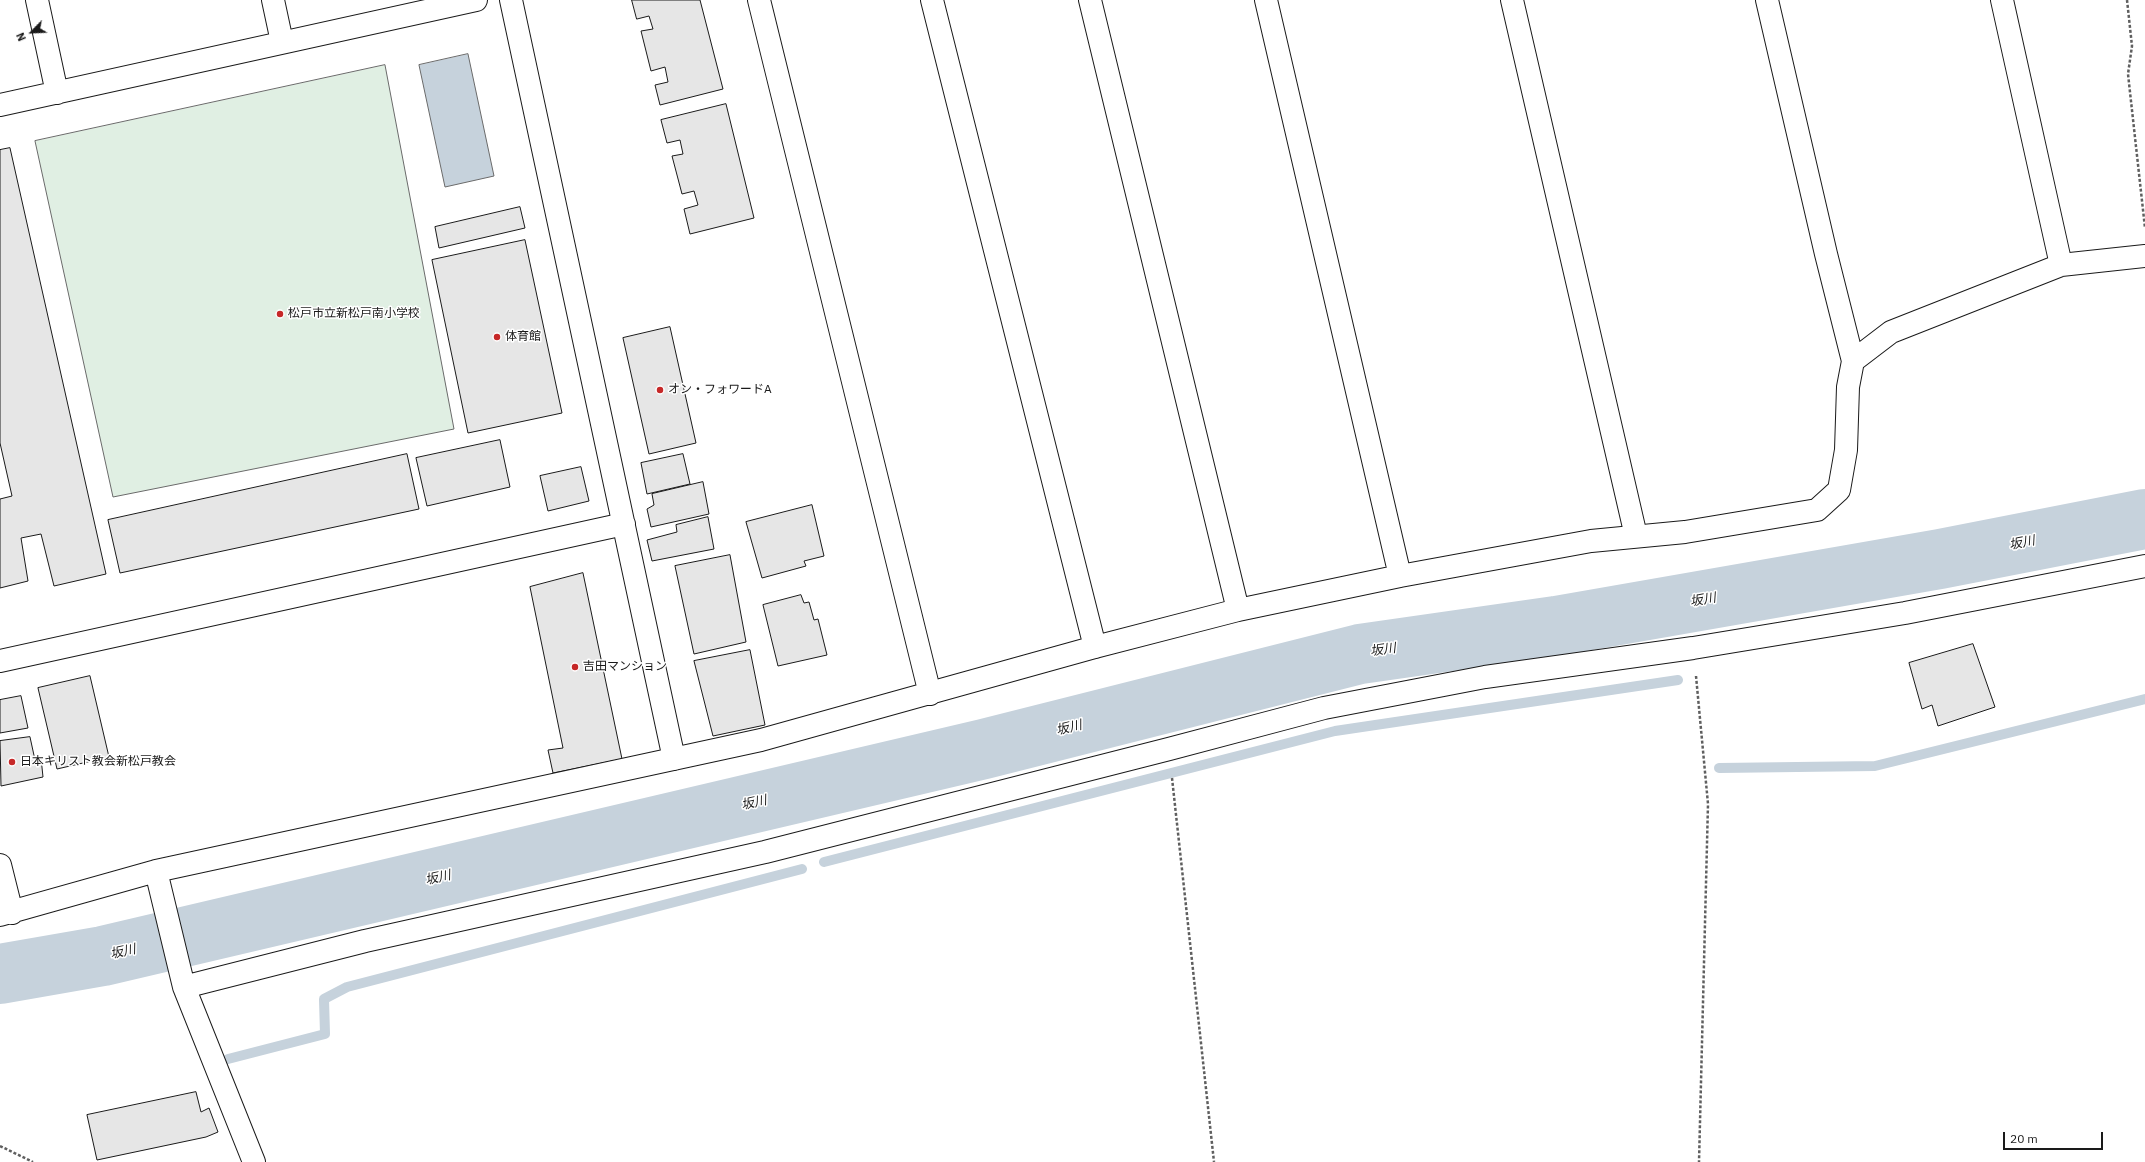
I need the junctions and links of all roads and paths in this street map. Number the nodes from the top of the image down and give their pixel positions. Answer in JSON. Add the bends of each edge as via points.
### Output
{"nodes":[{"id":1,"x":38,"y":0,"type":"edge"},
{"id":2,"x":273,"y":0,"type":"edge"},
{"id":3,"x":476,"y":0,"type":"edge"},
{"id":4,"x":511,"y":0,"type":"edge"},
{"id":5,"x":759,"y":0,"type":"edge"},
{"id":6,"x":932,"y":0,"type":"edge"},
{"id":7,"x":1090,"y":0,"type":"edge"},
{"id":8,"x":1266,"y":0,"type":"edge"},
{"id":9,"x":1512,"y":0,"type":"edge"},
{"id":10,"x":1767,"y":0,"type":"edge"},
{"id":11,"x":2002,"y":0,"type":"edge"},
{"id":12,"x":2127,"y":0,"type":"edge"},
{"id":13,"x":282,"y":42,"type":"junction"},
{"id":14,"x":57,"y":93,"type":"junction"},
{"id":15,"x":0,"y":105,"type":"edge"},
{"id":16,"x":2145,"y":229,"type":"edge"},
{"id":17,"x":2145,"y":256,"type":"edge"},
{"id":18,"x":2061,"y":265,"type":"junction"},
{"id":19,"x":1853,"y":361,"type":"junction"},
{"id":20,"x":624,"y":524,"type":"junction"},
{"id":21,"x":1636,"y":536,"type":"junction"},
{"id":22,"x":2145,"y":566,"type":"edge"},
{"id":23,"x":1400,"y":576,"type":"junction"},
{"id":24,"x":1238,"y":610,"type":"junction"},
{"id":25,"x":1095,"y":647,"type":"junction"},
{"id":26,"x":1693,"y":648,"type":"junction"},
{"id":27,"x":0,"y":661,"type":"edge"},
{"id":28,"x":930,"y":694,"type":"junction"},
{"id":29,"x":1169,"y":750,"type":"junction"},
{"id":30,"x":674,"y":759,"type":"junction"},
{"id":31,"x":0,"y":865,"type":"edge"},
{"id":32,"x":158,"y":880,"type":"junction"},
{"id":33,"x":6,"y":914,"type":"edge"},
{"id":34,"x":183,"y":982,"type":"junction"},
{"id":35,"x":0,"y":1146,"type":"edge"},
{"id":36,"x":33,"y":1162,"type":"edge"},
{"id":37,"x":254,"y":1162,"type":"edge"},
{"id":38,"x":1214,"y":1162,"type":"edge"},
{"id":39,"x":1699,"y":1162,"type":"edge"}],
"edges":[{"from":1,"to":14,"type":"street"},
{"from":2,"to":13,"type":"street"},
{"from":3,"to":13,"type":"street"},
{"from":4,"to":20,"type":"street"},
{"from":5,"to":28,"type":"street"},
{"from":6,"to":25,"type":"street"},
{"from":7,"to":24,"type":"street"},
{"from":8,"to":23,"type":"street"},
{"from":9,"to":21,"type":"street"},
{"from":10,"to":19,"type":"street"},
{"from":11,"to":18,"type":"street"},
{"from":12,"to":16,"type":"path","via":[[2132,46],[2128,74]]},
{"from":13,"to":14,"type":"street"},
{"from":14,"to":15,"type":"street"},
{"from":17,"to":18,"type":"street"},
{"from":18,"to":19,"type":"street","via":[[1891,332]]},
{"from":19,"to":21,"type":"street","via":[[1848,387],[1846,450],[1839,490],[1817,510],[1685,532]]},
{"from":20,"to":27,"type":"street"},
{"from":20,"to":30,"type":"street"},
{"from":21,"to":23,"type":"street","via":[[1591,541]]},
{"from":22,"to":26,"type":"street","via":[[1904,613]]},
{"from":23,"to":24,"type":"street"},
{"from":24,"to":25,"type":"street"},
{"from":25,"to":28,"type":"street"},
{"from":26,"to":29,"type":"street","via":[[1485,677],[1385,696],[1324,708]]},
{"from":26,"to":39,"type":"path","via":[[1708,804]]},
{"from":28,"to":30,"type":"street","via":[[761,740]]},
{"from":29,"to":34,"type":"street","via":[[765,852]]},
{"from":29,"to":38,"type":"path"},
{"from":30,"to":32,"type":"street"},
{"from":31,"to":33,"type":"street"},
{"from":32,"to":33,"type":"street"},
{"from":32,"to":34,"type":"street"},
{"from":34,"to":37,"type":"street"},
{"from":35,"to":36,"type":"path"}]}
